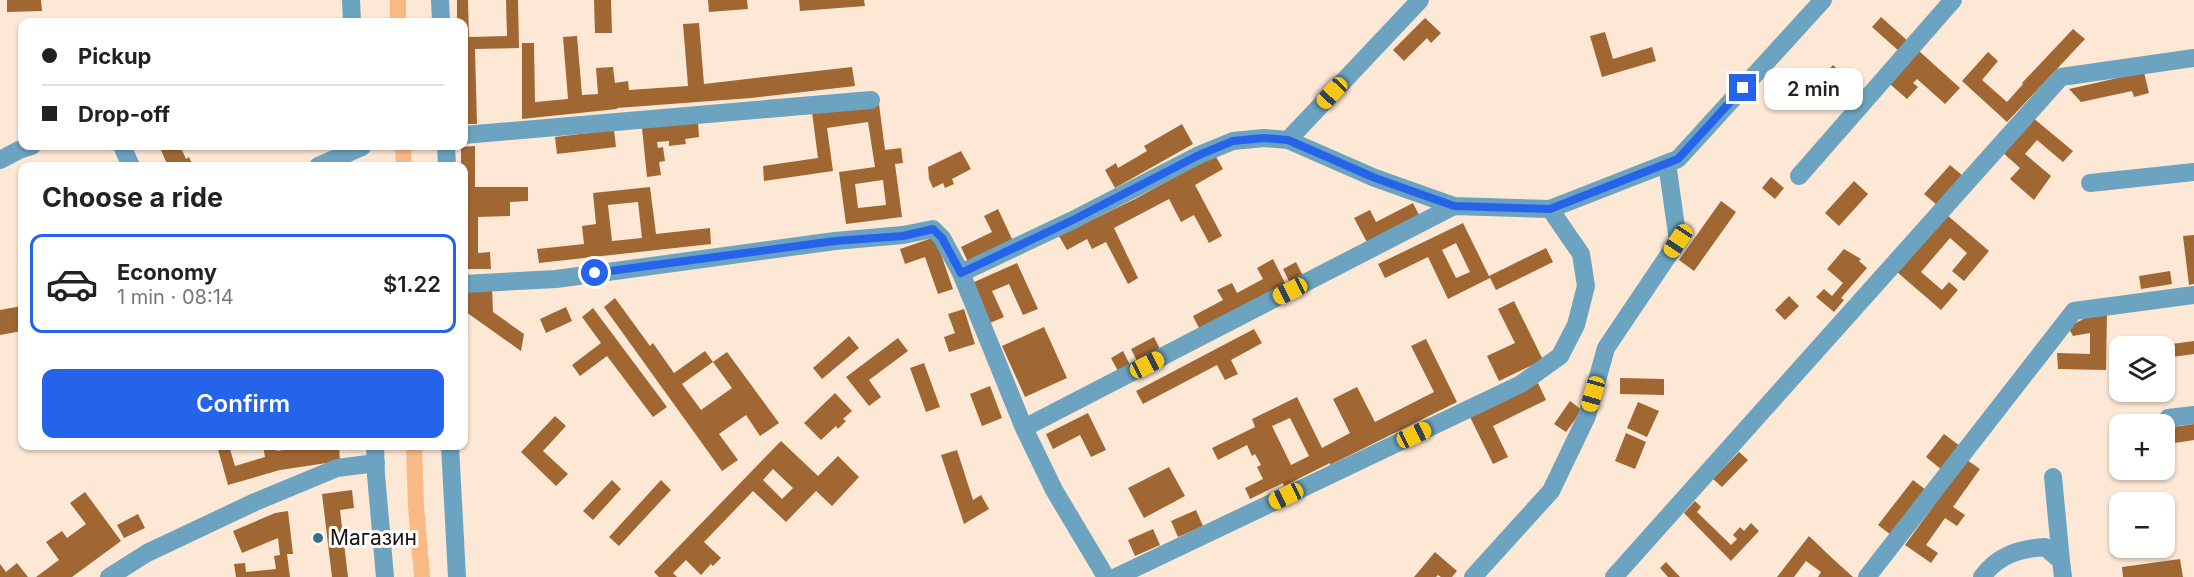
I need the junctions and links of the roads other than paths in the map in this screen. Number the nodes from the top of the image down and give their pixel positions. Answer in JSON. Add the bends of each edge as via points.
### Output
{"nodes":[{"id":1,"x":351,"y":0,"type":"edge"},
{"id":2,"x":440,"y":0,"type":"edge"},
{"id":3,"x":1420,"y":0,"type":"edge"},
{"id":4,"x":1823,"y":0,"type":"edge"},
{"id":5,"x":1953,"y":0,"type":"edge"},
{"id":6,"x":352,"y":18,"type":"edge"},
{"id":7,"x":441,"y":18,"type":"edge"},
{"id":8,"x":2194,"y":58,"type":"edge"},
{"id":9,"x":871,"y":100,"type":"dead end"},
{"id":10,"x":468,"y":135,"type":"edge"},
{"id":11,"x":1288,"y":140,"type":"junction"},
{"id":12,"x":19,"y":150,"type":"edge"},
{"id":13,"x":353,"y":150,"type":"edge"},
{"id":14,"x":0,"y":160,"type":"edge"},
{"id":15,"x":327,"y":162,"type":"edge"},
{"id":16,"x":1667,"y":164,"type":"junction"},
{"id":17,"x":2194,"y":172,"type":"edge"},
{"id":18,"x":1799,"y":176,"type":"dead end"},
{"id":19,"x":2090,"y":183,"type":"dead end"},
{"id":20,"x":1454,"y":206,"type":"junction"},
{"id":21,"x":1550,"y":209,"type":"junction"},
{"id":22,"x":961,"y":273,"type":"junction"},
{"id":23,"x":468,"y":284,"type":"edge"},
{"id":24,"x":2194,"y":295,"type":"edge"},
{"id":25,"x":2194,"y":414,"type":"edge"},
{"id":26,"x":2175,"y":417,"type":"edge"},
{"id":27,"x":1024,"y":428,"type":"junction"},
{"id":28,"x":450,"y":450,"type":"edge"},
{"id":29,"x":376,"y":454,"type":"edge"},
{"id":30,"x":2053,"y":477,"type":"dead end"},
{"id":31,"x":2062,"y":569,"type":"edge"},
{"id":32,"x":109,"y":577,"type":"edge"},
{"id":33,"x":385,"y":577,"type":"edge"},
{"id":34,"x":457,"y":577,"type":"edge"},
{"id":35,"x":1106,"y":577,"type":"edge"},
{"id":36,"x":1116,"y":577,"type":"edge"},
{"id":37,"x":1473,"y":577,"type":"edge"},
{"id":38,"x":1614,"y":577,"type":"edge"},
{"id":39,"x":1867,"y":577,"type":"edge"},
{"id":40,"x":1982,"y":577,"type":"edge"}],
"edges":[{"from":1,"to":6,"type":"street"},
{"from":2,"to":7,"type":"street"},
{"from":3,"to":11,"type":"street"},
{"from":4,"to":16,"type":"street","via":[[1678,159]]},
{"from":5,"to":18,"type":"street"},
{"from":8,"to":38,"type":"street","via":[[2061,77]]},
{"from":9,"to":10,"type":"street"},
{"from":11,"to":20,"type":"street","via":[[1375,178]]},
{"from":11,"to":22,"type":"street","via":[[1233,141]]},
{"from":12,"to":14,"type":"street"},
{"from":13,"to":15,"type":"street"},
{"from":16,"to":21,"type":"street"},
{"from":16,"to":37,"type":"street","via":[[1678,241],[1606,348],[1587,416],[1551,491]]},
{"from":17,"to":19,"type":"street"},
{"from":20,"to":21,"type":"street"},
{"from":20,"to":27,"type":"street"},
{"from":21,"to":36,"type":"street","via":[[1581,254],[1586,286],[1575,325],[1560,356],[1521,384]]},
{"from":22,"to":23,"type":"street","via":[[933,229],[556,279]]},
{"from":22,"to":27,"type":"street"},
{"from":24,"to":39,"type":"street","via":[[2074,311]]},
{"from":25,"to":26,"type":"street"},
{"from":27,"to":35,"type":"street","via":[[1054,490]]},
{"from":28,"to":34,"type":"street"},
{"from":29,"to":32,"type":"street","via":[[255,502],[147,554]]},
{"from":29,"to":33,"type":"street"},
{"from":30,"to":31,"type":"street"},
{"from":31,"to":40,"type":"street","via":[[2045,548],[2023,549],[1999,558]]}]}
